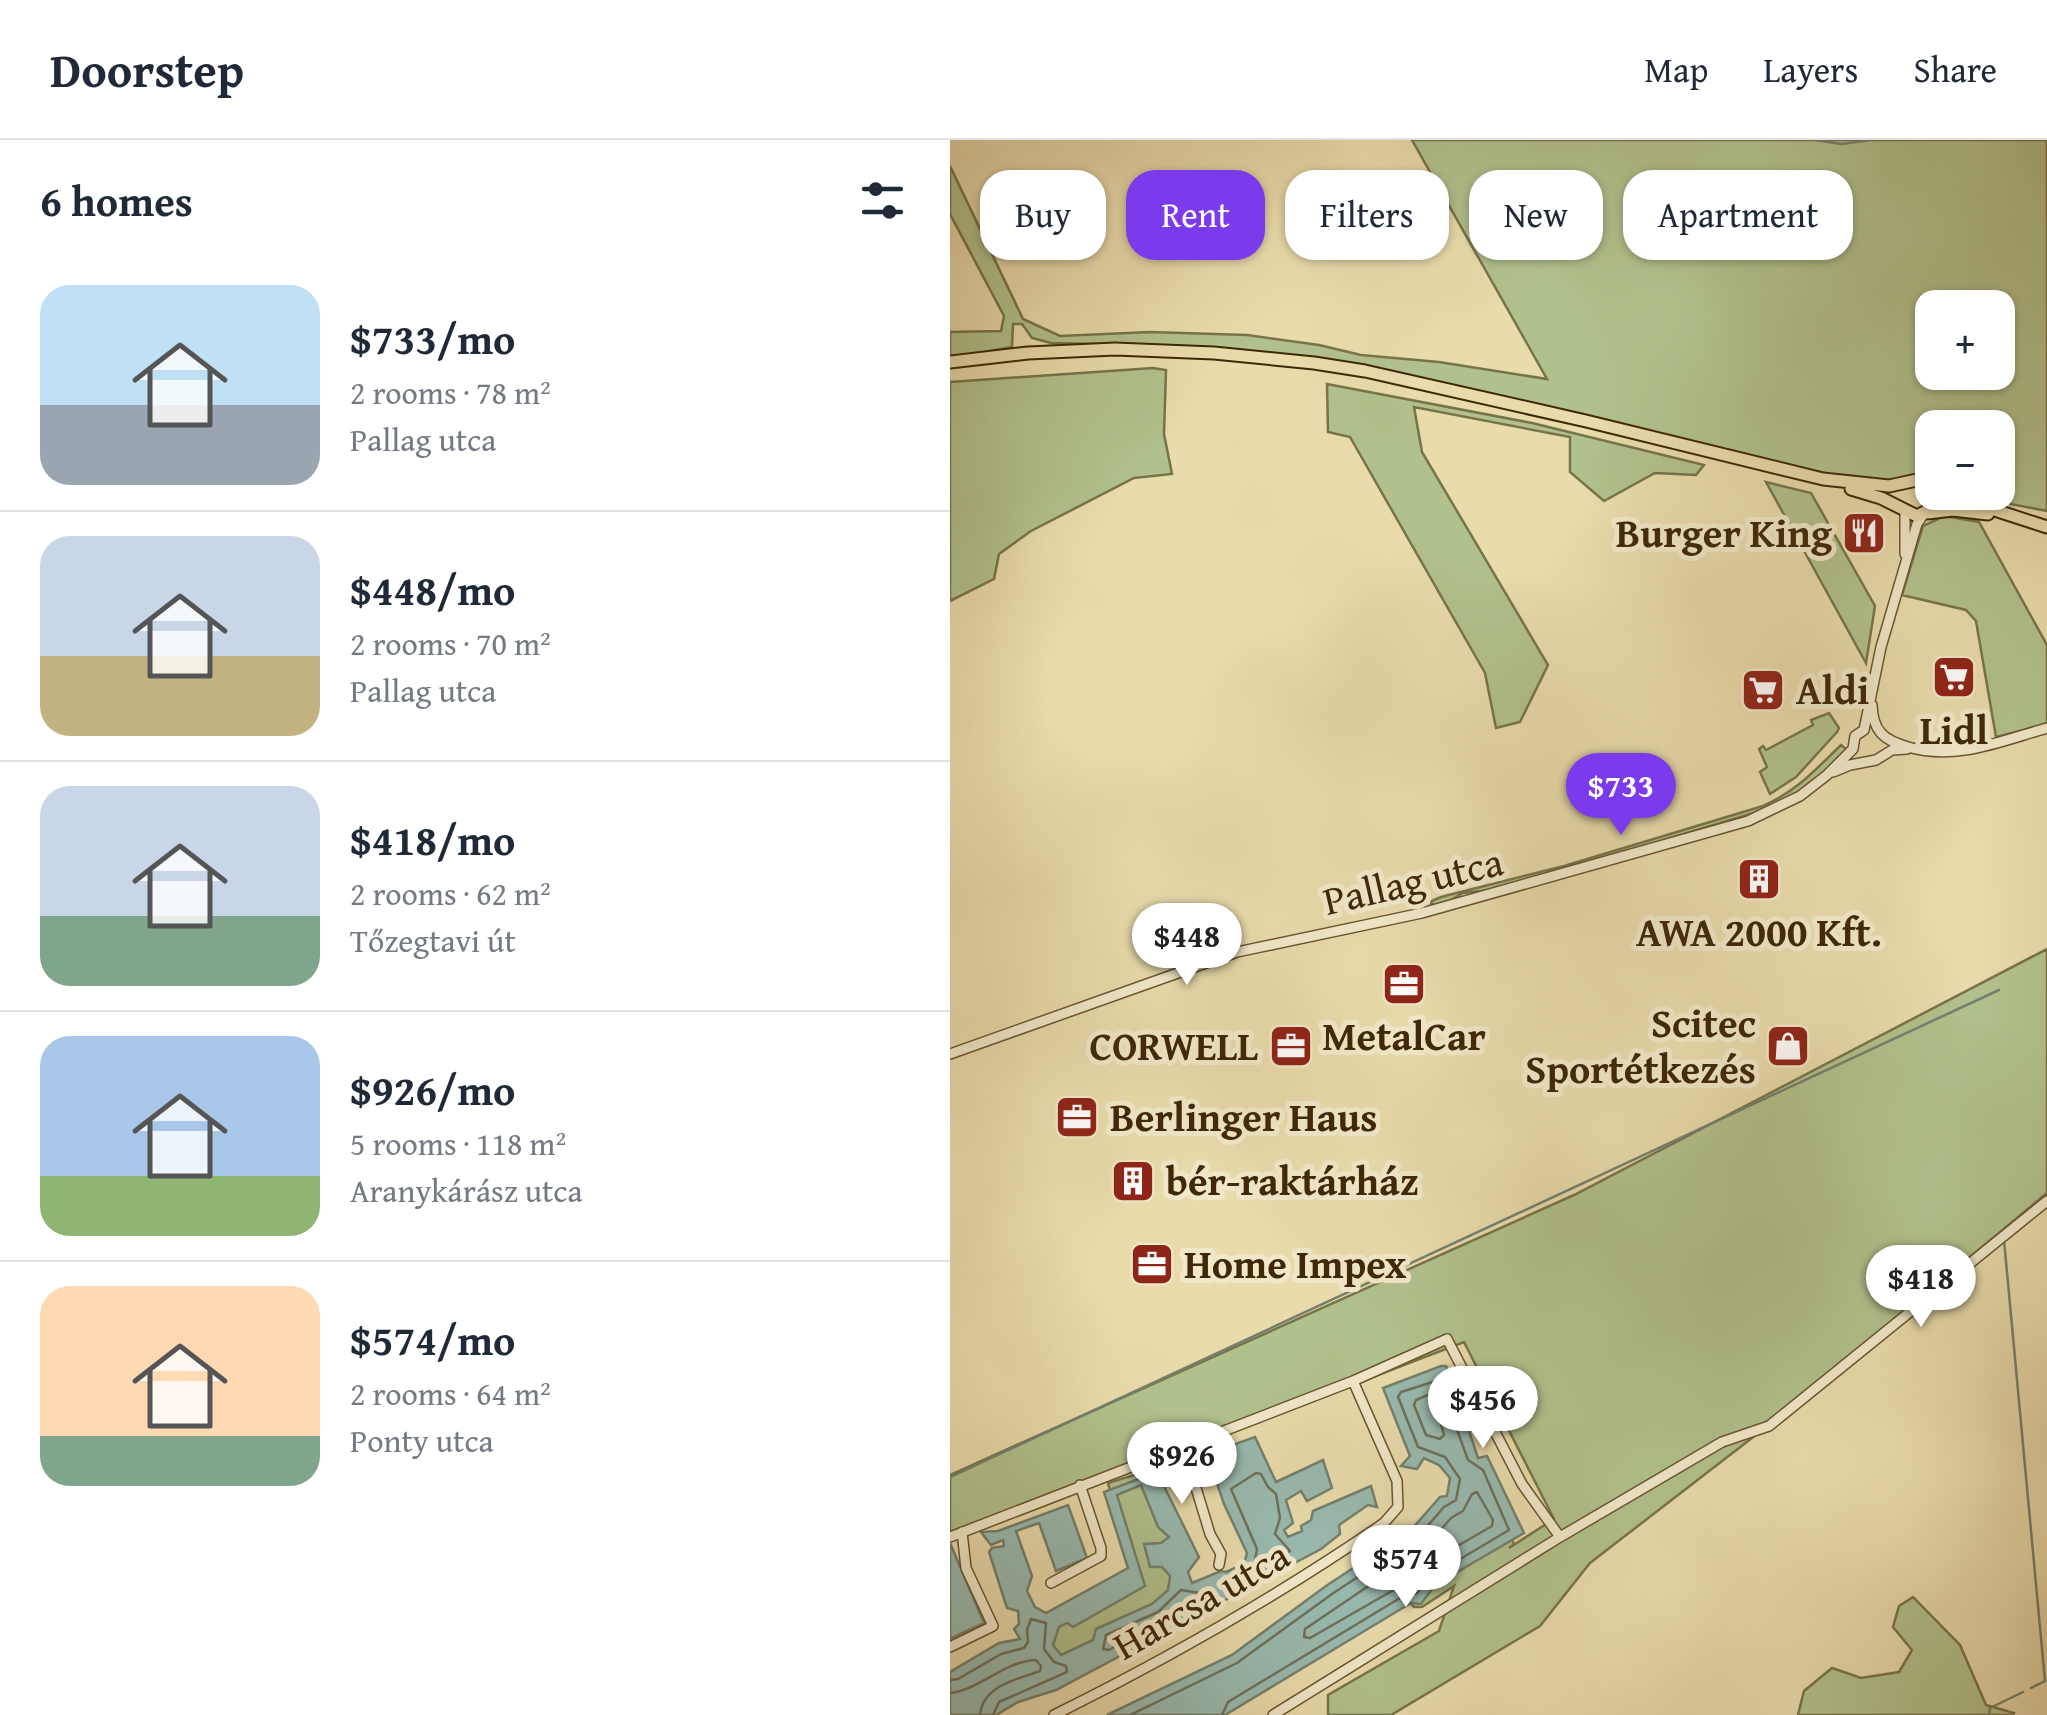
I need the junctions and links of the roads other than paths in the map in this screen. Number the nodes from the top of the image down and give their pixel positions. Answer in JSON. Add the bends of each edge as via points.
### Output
{"nodes":[{"id":1,"x":950,"y":362,"type":"edge"},
{"id":2,"x":1824,"y":479,"type":"junction"},
{"id":3,"x":1910,"y":481,"type":"junction"},
{"id":4,"x":1915,"y":481,"type":"edge"},
{"id":5,"x":1903,"y":510,"type":"junction"},
{"id":6,"x":1928,"y":510,"type":"edge"},
{"id":7,"x":1990,"y":510,"type":"edge"},
{"id":8,"x":1925,"y":514,"type":"junction"},
{"id":9,"x":2001,"y":514,"type":"junction"},
{"id":10,"x":2047,"y":527,"type":"edge"},
{"id":11,"x":1905,"y":562,"type":"junction"},
{"id":12,"x":2047,"y":728,"type":"edge"},
{"id":13,"x":1874,"y":732,"type":"junction"},
{"id":14,"x":1853,"y":749,"type":"junction"},
{"id":15,"x":1914,"y":749,"type":"junction"},
{"id":16,"x":1881,"y":756,"type":"junction"},
{"id":17,"x":1862,"y":761,"type":"junction"},
{"id":18,"x":1828,"y":775,"type":"junction"},
{"id":19,"x":950,"y":1054,"type":"edge"},
{"id":20,"x":2047,"y":1202,"type":"edge"},
{"id":21,"x":1353,"y":1381,"type":"junction"},
{"id":22,"x":1183,"y":1445,"type":"junction"},
{"id":23,"x":1080,"y":1485,"type":"junction"},
{"id":24,"x":962,"y":1532,"type":"junction"},
{"id":25,"x":950,"y":1536,"type":"edge"},
{"id":26,"x":1560,"y":1537,"type":"junction"},
{"id":27,"x":1219,"y":1565,"type":"dead end"},
{"id":28,"x":1051,"y":1583,"type":"dead end"},
{"id":29,"x":950,"y":1647,"type":"edge"},
{"id":30,"x":1054,"y":1715,"type":"edge"},
{"id":31,"x":1273,"y":1715,"type":"edge"}],
"edges":[{"from":1,"to":2,"type":"main road","via":[[1115,350],[1314,363]]},
{"from":2,"to":3,"type":"main road","via":[[1889,486]]},
{"from":2,"to":5,"type":"main road"},
{"from":3,"to":4,"type":"main road"},
{"from":3,"to":5,"type":"main road","via":[[1899,495]]},
{"from":5,"to":8,"type":"main road"},
{"from":5,"to":11,"type":"street"},
{"from":6,"to":8,"type":"main road"},
{"from":7,"to":9,"type":"main road"},
{"from":8,"to":9,"type":"main road"},
{"from":8,"to":11,"type":"street"},
{"from":9,"to":10,"type":"main road"},
{"from":11,"to":13,"type":"street","via":[[1872,687]]},
{"from":12,"to":15,"type":"street","via":[[1958,753]]},
{"from":13,"to":14,"type":"street","via":[[1856,736]]},
{"from":13,"to":15,"type":"street"},
{"from":13,"to":16,"type":"street"},
{"from":14,"to":17,"type":"street"},
{"from":14,"to":18,"type":"street","name":"Pallag utca"},
{"from":15,"to":16,"type":"street"},
{"from":16,"to":17,"type":"street"},
{"from":17,"to":18,"type":"street","name":"Pallag utca"},
{"from":18,"to":19,"type":"street","name":"Pallag utca","via":[[1748,821],[1422,914],[1238,952]]},
{"from":20,"to":26,"type":"street","via":[[1769,1426],[1722,1442]]},
{"from":21,"to":22,"type":"street"},
{"from":21,"to":26,"type":"street","via":[[1448,1339],[1522,1484]]},
{"from":21,"to":30,"type":"street","name":"Harcsa utca","via":[[1397,1480],[1398,1507],[1384,1524],[1189,1646]]},
{"from":22,"to":23,"type":"street"},
{"from":22,"to":27,"type":"street","via":[[1221,1554]]},
{"from":23,"to":24,"type":"street"},
{"from":23,"to":28,"type":"street","via":[[1100,1556]]},
{"from":24,"to":25,"type":"street"},
{"from":24,"to":29,"type":"street","via":[[966,1568],[993,1626]]},
{"from":26,"to":31,"type":"street"}]}
